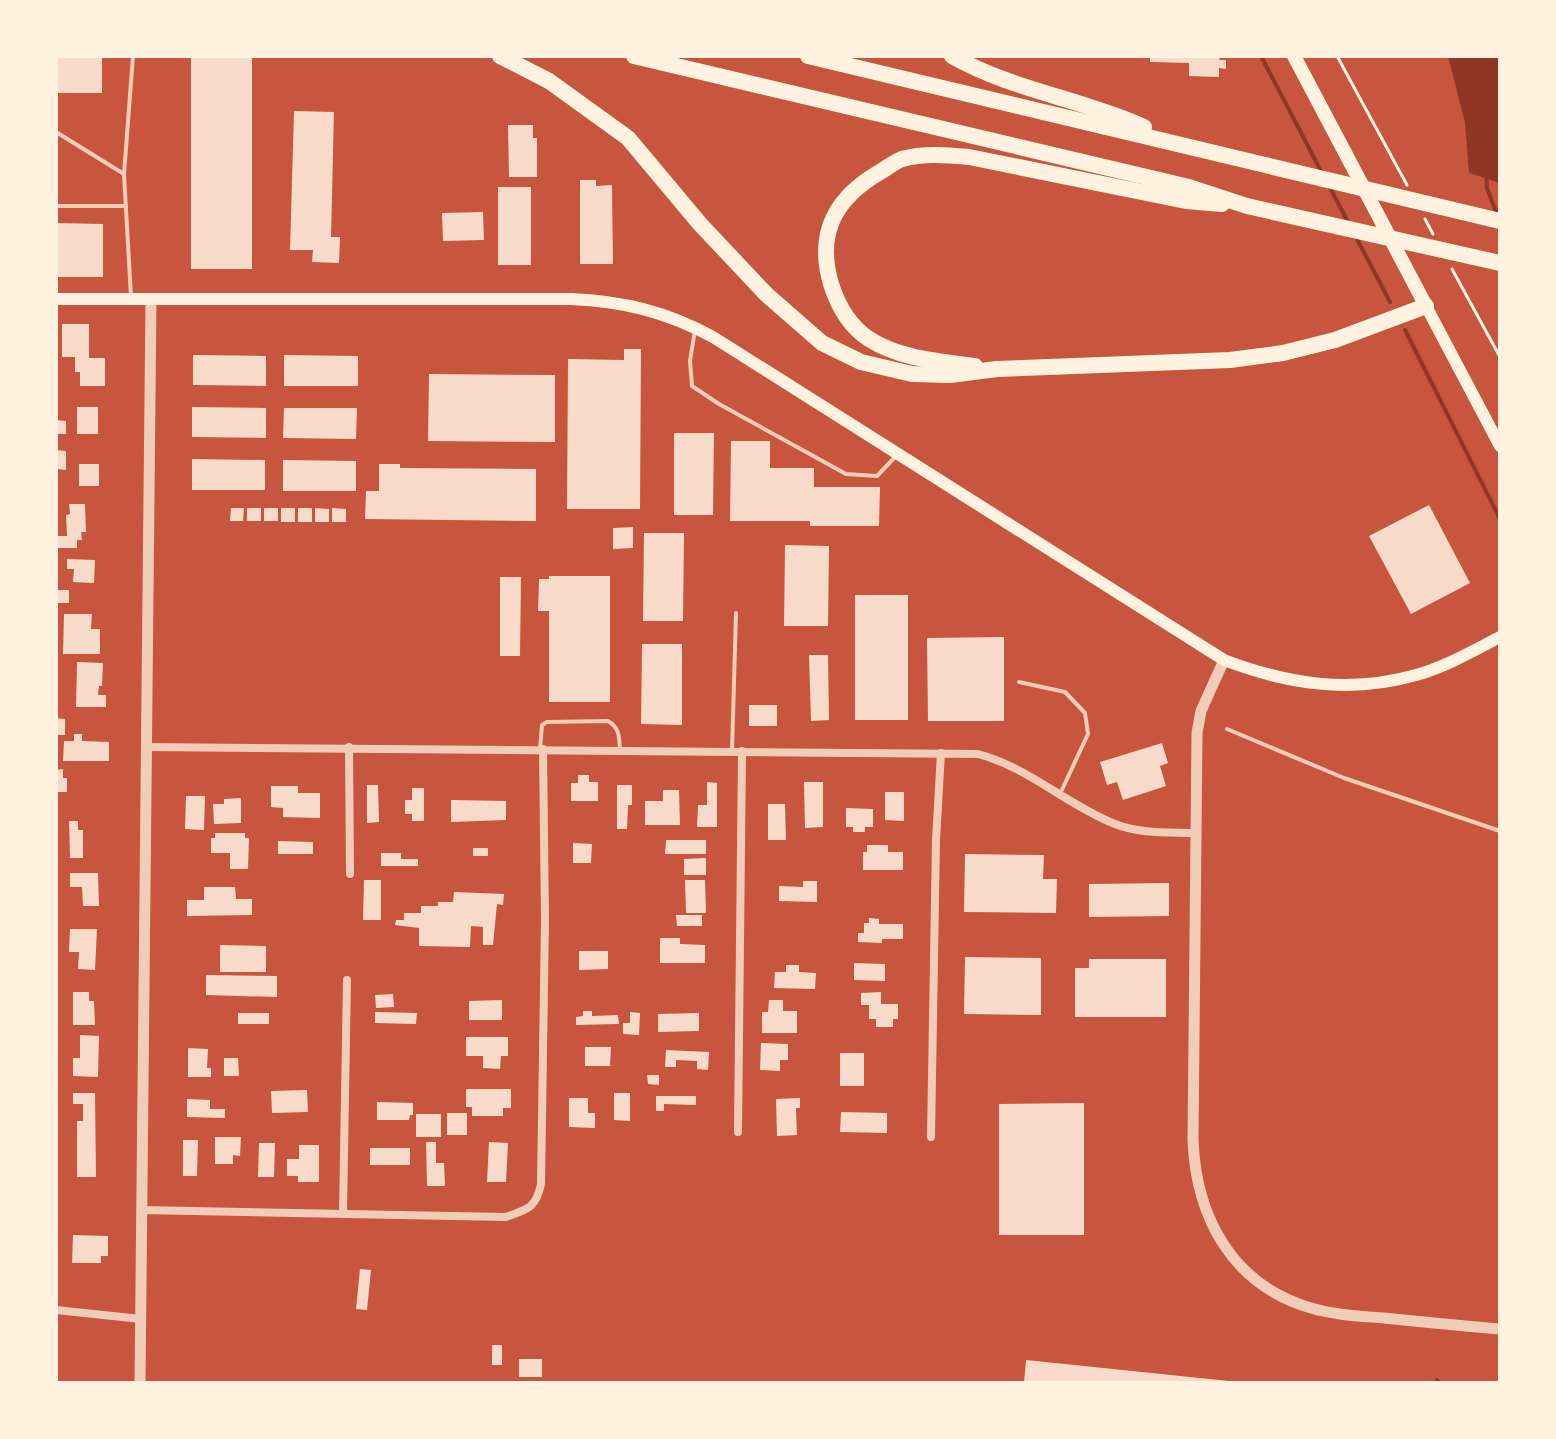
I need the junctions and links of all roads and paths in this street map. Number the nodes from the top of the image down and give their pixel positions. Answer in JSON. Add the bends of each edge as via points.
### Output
{"nodes":[{"id":1,"x":133,"y":56,"type":"edge"},
{"id":2,"x":500,"y":56,"type":"edge"},
{"id":3,"x":634,"y":56,"type":"edge"},
{"id":4,"x":808,"y":56,"type":"edge"},
{"id":5,"x":952,"y":56,"type":"edge"},
{"id":6,"x":1294,"y":56,"type":"edge"},
{"id":7,"x":56,"y":132,"type":"edge"},
{"id":8,"x":1178,"y":143,"type":"junction"},
{"id":9,"x":124,"y":174,"type":"junction"},
{"id":10,"x":56,"y":206,"type":"edge"},
{"id":11,"x":126,"y":206,"type":"junction"},
{"id":12,"x":1247,"y":206,"type":"junction"},
{"id":13,"x":1500,"y":221,"type":"edge"},
{"id":14,"x":1500,"y":263,"type":"edge"},
{"id":15,"x":56,"y":299,"type":"edge"},
{"id":16,"x":132,"y":299,"type":"junction"},
{"id":17,"x":151,"y":299,"type":"junction"},
{"id":18,"x":1426,"y":306,"type":"junction"},
{"id":19,"x":696,"y":328,"type":"junction"},
{"id":20,"x":997,"y":369,"type":"junction"},
{"id":21,"x":1500,"y":446,"type":"edge"},
{"id":22,"x":899,"y":454,"type":"junction"},
{"id":23,"x":736,"y":613,"type":"dead end"},
{"id":24,"x":1500,"y":637,"type":"edge"},
{"id":25,"x":1224,"y":660,"type":"junction"},
{"id":26,"x":1019,"y":682,"type":"dead end"},
{"id":27,"x":1227,"y":729,"type":"dead end"},
{"id":28,"x":145,"y":747,"type":"junction"},
{"id":29,"x":349,"y":747,"type":"junction"},
{"id":30,"x":542,"y":749,"type":"junction"},
{"id":31,"x":620,"y":750,"type":"junction"},
{"id":32,"x":737,"y":751,"type":"junction"},
{"id":33,"x":941,"y":753,"type":"junction"},
{"id":34,"x":1060,"y":794,"type":"junction"},
{"id":35,"x":1500,"y":831,"type":"edge"},
{"id":36,"x":1195,"y":833,"type":"junction"},
{"id":37,"x":350,"y":874,"type":"dead end"},
{"id":38,"x":347,"y":980,"type":"dead end"},
{"id":39,"x":738,"y":1132,"type":"dead end"},
{"id":40,"x":931,"y":1137,"type":"dead end"},
{"id":41,"x":141,"y":1210,"type":"junction"},
{"id":42,"x":343,"y":1213,"type":"junction"},
{"id":43,"x":56,"y":1310,"type":"edge"},
{"id":44,"x":141,"y":1319,"type":"junction"},
{"id":45,"x":1500,"y":1329,"type":"edge"},
{"id":46,"x":140,"y":1383,"type":"edge"}],
"edges":[{"from":1,"to":9,"type":"lane"},
{"from":2,"to":20,"type":"highway","via":[[549,81],[628,138],[766,294],[822,343],[861,362],[912,374]]},
{"from":3,"to":12,"type":"highway","via":[[1189,187]]},
{"from":4,"to":8,"type":"highway"},
{"from":5,"to":8,"type":"highway","via":[[1035,91],[1122,117]]},
{"from":6,"to":18,"type":"main road"},
{"from":7,"to":9,"type":"lane"},
{"from":8,"to":13,"type":"highway"},
{"from":9,"to":11,"type":"lane"},
{"from":10,"to":11,"type":"lane"},
{"from":11,"to":16,"type":"lane"},
{"from":12,"to":14,"type":"highway"},
{"from":12,"to":20,"type":"highway","via":[[1186,201],[935,154],[901,160],[866,180],[836,210],[827,233],[825,263],[836,303],[850,323],[889,351]]},
{"from":15,"to":16,"type":"main road"},
{"from":16,"to":17,"type":"main road"},
{"from":17,"to":19,"type":"main road","via":[[602,300],[662,313]]},
{"from":17,"to":28,"type":"street"},
{"from":18,"to":20,"type":"highway","via":[[1283,353],[1230,360]]},
{"from":18,"to":21,"type":"main road"},
{"from":19,"to":22,"type":"main road"},
{"from":19,"to":22,"type":"lane","via":[[692,386],[719,404],[846,474],[877,476]]},
{"from":22,"to":25,"type":"main road"},
{"from":23,"to":32,"type":"lane"},
{"from":24,"to":25,"type":"main road","via":[[1417,675],[1359,685],[1302,683]]},
{"from":25,"to":36,"type":"street","via":[[1197,733]]},
{"from":26,"to":34,"type":"lane","via":[[1065,692],[1085,713],[1088,734]]},
{"from":27,"to":35,"type":"lane","via":[[1344,778]]},
{"from":28,"to":29,"type":"street"},
{"from":28,"to":41,"type":"street"},
{"from":29,"to":30,"type":"street"},
{"from":29,"to":37,"type":"street"},
{"from":30,"to":31,"type":"street"},
{"from":30,"to":31,"type":"lane","via":[[542,725],[547,722],[608,721],[619,733]]},
{"from":30,"to":42,"type":"street","via":[[545,920],[538,1198],[529,1209],[506,1217]]},
{"from":31,"to":32,"type":"street"},
{"from":32,"to":33,"type":"street"},
{"from":32,"to":39,"type":"street"},
{"from":33,"to":34,"type":"street","via":[[1002,760]]},
{"from":33,"to":40,"type":"street"},
{"from":34,"to":36,"type":"street","via":[[1118,825],[1145,832]]},
{"from":36,"to":45,"type":"street","via":[[1194,1164],[1198,1193],[1222,1244],[1256,1280],[1310,1308]]},
{"from":38,"to":42,"type":"street"},
{"from":41,"to":42,"type":"street"},
{"from":41,"to":44,"type":"street"},
{"from":43,"to":44,"type":"street"},
{"from":44,"to":46,"type":"street"}]}
